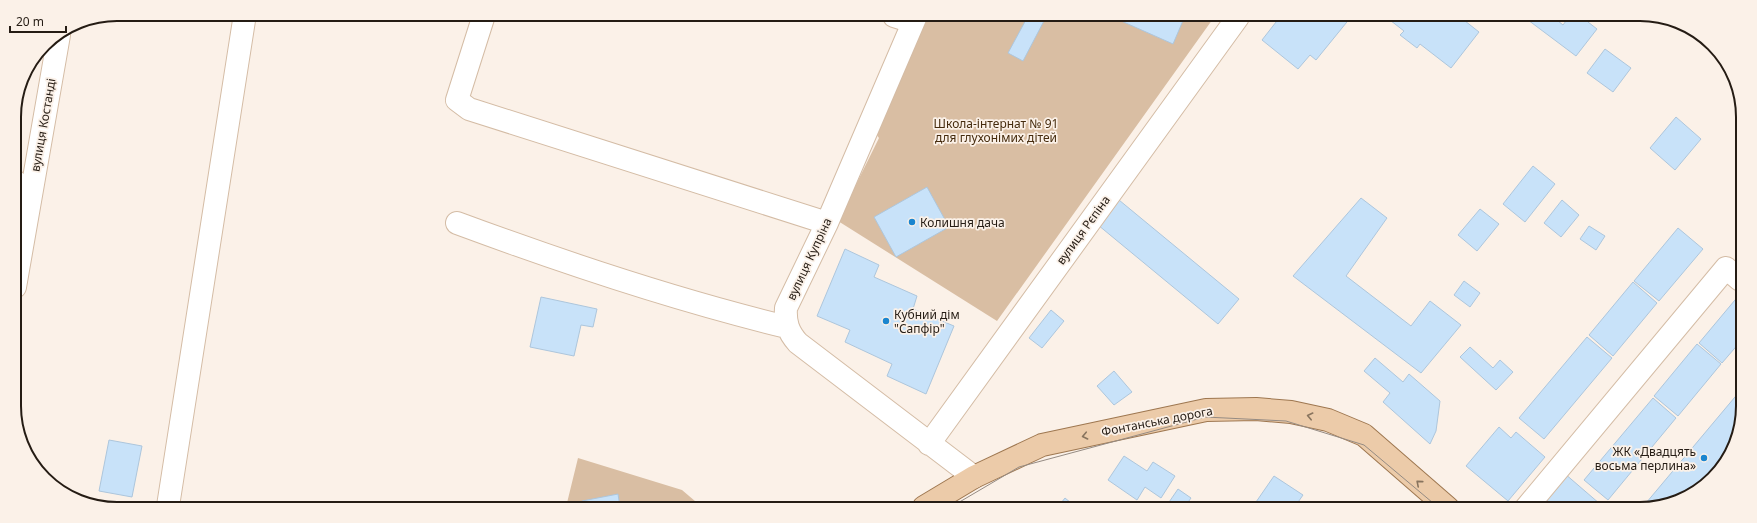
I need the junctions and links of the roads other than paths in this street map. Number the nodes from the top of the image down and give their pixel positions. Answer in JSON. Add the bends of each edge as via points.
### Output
{"nodes":[{"id":1,"x":244,"y":21,"type":"edge"},
{"id":2,"x":482,"y":21,"type":"edge"},
{"id":3,"x":907,"y":21,"type":"edge"},
{"id":4,"x":1234,"y":21,"type":"edge"},
{"id":5,"x":58,"y":42,"type":"edge"},
{"id":6,"x":21,"y":192,"type":"edge"},
{"id":7,"x":29,"y":207,"type":"junction"},
{"id":8,"x":456,"y":223,"type":"dead end"},
{"id":9,"x":826,"y":223,"type":"junction"},
{"id":10,"x":21,"y":253,"type":"edge"},
{"id":11,"x":1736,"y":277,"type":"edge"},
{"id":12,"x":787,"y":327,"type":"junction"},
{"id":13,"x":929,"y":444,"type":"junction"},
{"id":14,"x":974,"y":477,"type":"junction"},
{"id":15,"x":169,"y":502,"type":"edge"},
{"id":16,"x":932,"y":502,"type":"edge"},
{"id":17,"x":1441,"y":502,"type":"edge"},
{"id":18,"x":1531,"y":502,"type":"edge"}],
"edges":[{"from":1,"to":15,"type":"street"},
{"from":2,"to":9,"type":"street","via":[[457,100],[469,109]]},
{"from":3,"to":9,"type":"street","name":"вулиця Купріна"},
{"from":4,"to":13,"type":"street","name":"вулиця Рєпіна"},
{"from":5,"to":7,"type":"street","name":"вулиця Костанді"},
{"from":6,"to":7,"type":"street"},
{"from":7,"to":10,"type":"street","name":"вулиця Костанді"},
{"from":8,"to":12,"type":"street","via":[[543,254],[725,312]]},
{"from":9,"to":12,"type":"street","name":"вулиця Купріна","via":[[786,308]]},
{"from":11,"to":18,"type":"street","via":[[1726,268]]},
{"from":12,"to":13,"type":"street","via":[[798,343]]},
{"from":13,"to":14,"type":"street"},
{"from":14,"to":16,"type":"main road","name":"Фонтанська дорога"},
{"from":17,"to":14,"type":"main road","name":"Фонтанська дорога","one_way":true,"via":[[1364,436],[1328,420],[1291,412],[1256,409],[1206,410],[1042,445]]}]}
